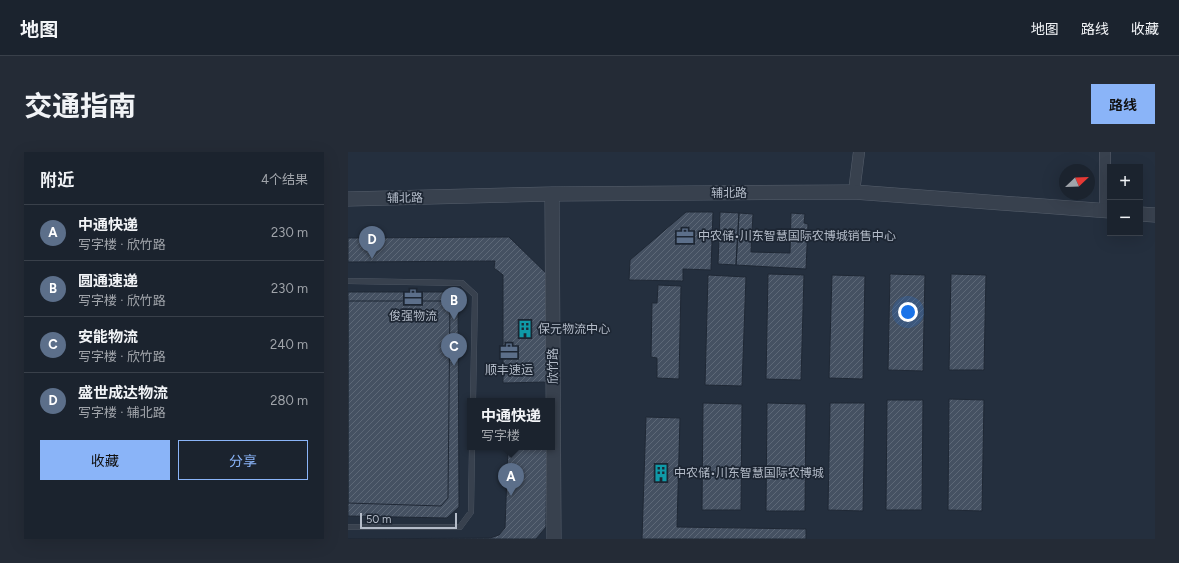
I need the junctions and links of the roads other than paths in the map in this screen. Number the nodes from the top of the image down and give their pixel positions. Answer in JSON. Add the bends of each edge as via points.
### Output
{"nodes":[{"id":1,"x":859,"y":152,"type":"edge"},
{"id":2,"x":1105,"y":152,"type":"edge"},
{"id":3,"x":854,"y":192,"type":"junction"},
{"id":4,"x":552,"y":194,"type":"junction"},
{"id":5,"x":348,"y":199,"type":"edge"},
{"id":6,"x":1107,"y":211,"type":"edge"},
{"id":7,"x":1143,"y":214,"type":"edge"},
{"id":8,"x":1155,"y":215,"type":"edge"},
{"id":9,"x":348,"y":281,"type":"edge"},
{"id":10,"x":473,"y":398,"type":"edge"},
{"id":11,"x":553,"y":398,"type":"edge"},
{"id":12,"x":472,"y":450,"type":"edge"},
{"id":13,"x":553,"y":450,"type":"edge"},
{"id":14,"x":348,"y":527,"type":"edge"},
{"id":15,"x":554,"y":539,"type":"edge"}],
"edges":[{"from":1,"to":3,"type":"street"},
{"from":2,"to":6,"type":"street"},
{"from":3,"to":4,"type":"street","name":"辅北路"},
{"from":3,"to":6,"type":"street","name":"辅北路"},
{"from":4,"to":5,"type":"street","name":"辅北路"},
{"from":4,"to":11,"type":"street","name":"欣竹路"},
{"from":7,"to":8,"type":"street"},
{"from":9,"to":10,"type":"lane","via":[[462,283],[475,295]]},
{"from":12,"to":14,"type":"lane","via":[[471,512],[460,527]]},
{"from":13,"to":15,"type":"street","name":"欣竹路"}]}
